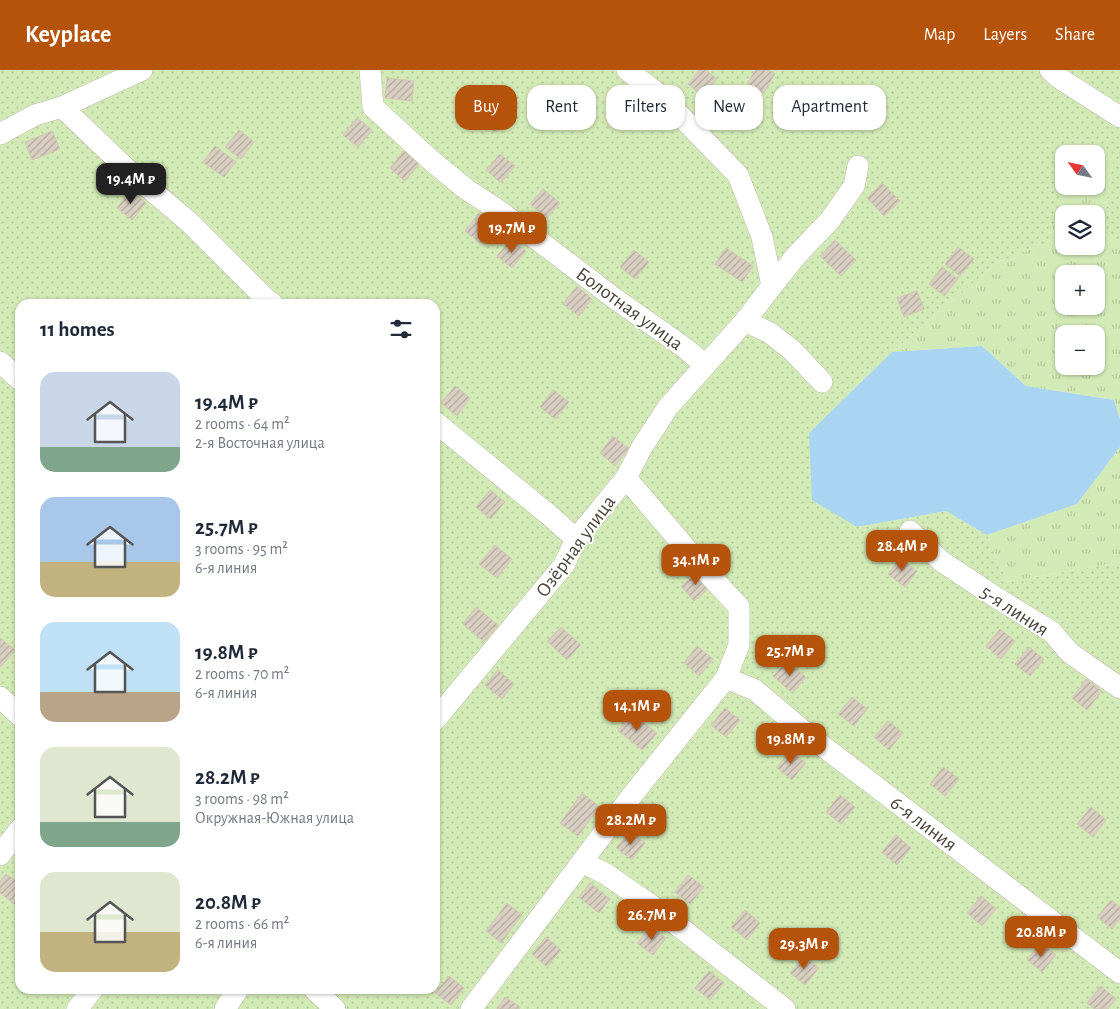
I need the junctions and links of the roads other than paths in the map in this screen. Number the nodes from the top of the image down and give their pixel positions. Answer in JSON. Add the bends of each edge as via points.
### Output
{"nodes":[{"id":1,"x":142,"y":70,"type":"edge"},
{"id":2,"x":370,"y":70,"type":"edge"},
{"id":3,"x":627,"y":70,"type":"edge"},
{"id":4,"x":1050,"y":70,"type":"edge"},
{"id":5,"x":62,"y":107,"type":"junction"},
{"id":6,"x":1120,"y":118,"type":"edge"},
{"id":7,"x":0,"y":134,"type":"edge"},
{"id":8,"x":858,"y":166,"type":"dead end"},
{"id":9,"x":772,"y":286,"type":"junction"},
{"id":10,"x":266,"y":299,"type":"edge"},
{"id":11,"x":745,"y":321,"type":"junction"},
{"id":12,"x":0,"y":362,"type":"edge"},
{"id":13,"x":705,"y":365,"type":"junction"},
{"id":14,"x":15,"y":376,"type":"edge"},
{"id":15,"x":822,"y":382,"type":"dead end"},
{"id":16,"x":440,"y":426,"type":"edge"},
{"id":17,"x":626,"y":478,"type":"junction"},
{"id":18,"x":910,"y":531,"type":"dead end"},
{"id":19,"x":576,"y":539,"type":"junction"},
{"id":20,"x":726,"y":678,"type":"junction"},
{"id":21,"x":1120,"y":688,"type":"edge"},
{"id":22,"x":0,"y":697,"type":"edge"},
{"id":23,"x":15,"y":711,"type":"edge"},
{"id":24,"x":440,"y":714,"type":"edge"},
{"id":25,"x":15,"y":836,"type":"edge"},
{"id":26,"x":0,"y":855,"type":"edge"},
{"id":27,"x":582,"y":862,"type":"junction"},
{"id":28,"x":1120,"y":973,"type":"edge"},
{"id":29,"x":89,"y":994,"type":"edge"},
{"id":30,"x":235,"y":994,"type":"edge"},
{"id":31,"x":319,"y":994,"type":"edge"},
{"id":32,"x":77,"y":1009,"type":"edge"},
{"id":33,"x":225,"y":1009,"type":"edge"},
{"id":34,"x":335,"y":1009,"type":"edge"},
{"id":35,"x":471,"y":1009,"type":"edge"},
{"id":36,"x":785,"y":1009,"type":"edge"}],
"edges":[{"from":1,"to":5,"type":"street"},
{"from":2,"to":13,"type":"street","name":"Болотная улица","via":[[373,107],[433,162]]},
{"from":3,"to":9,"type":"street","via":[[661,96],[738,175],[762,237]]},
{"from":4,"to":6,"type":"street"},
{"from":5,"to":7,"type":"street","via":[[36,115]]},
{"from":5,"to":10,"type":"street","via":[[130,172],[189,222]]},
{"from":8,"to":9,"type":"street","name":"Озёрная улица","via":[[854,186],[830,220]]},
{"from":9,"to":11,"type":"street","name":"Озёрная улица"},
{"from":11,"to":13,"type":"street","name":"Озёрная улица"},
{"from":11,"to":15,"type":"street","via":[[770,333],[793,351]]},
{"from":12,"to":14,"type":"street"},
{"from":13,"to":17,"type":"street","name":"Озёрная улица","via":[[668,407],[642,446]]},
{"from":16,"to":19,"type":"street"},
{"from":17,"to":19,"type":"street","name":"Озёрная улица"},
{"from":17,"to":20,"type":"street","via":[[739,607],[739,645]]},
{"from":18,"to":21,"type":"street","name":"5-я линия","via":[[941,560],[1052,632],[1070,653]]},
{"from":19,"to":24,"type":"street","name":"Озёрная улица","via":[[564,565]]},
{"from":20,"to":27,"type":"street"},
{"from":20,"to":28,"type":"street","name":"6-я линия","via":[[755,690],[807,734]]},
{"from":22,"to":23,"type":"street"},
{"from":25,"to":26,"type":"street"},
{"from":27,"to":35,"type":"street"},
{"from":27,"to":36,"type":"street","via":[[606,874],[655,908]]},
{"from":29,"to":32,"type":"street"},
{"from":30,"to":33,"type":"street"},
{"from":31,"to":34,"type":"street"}]}
